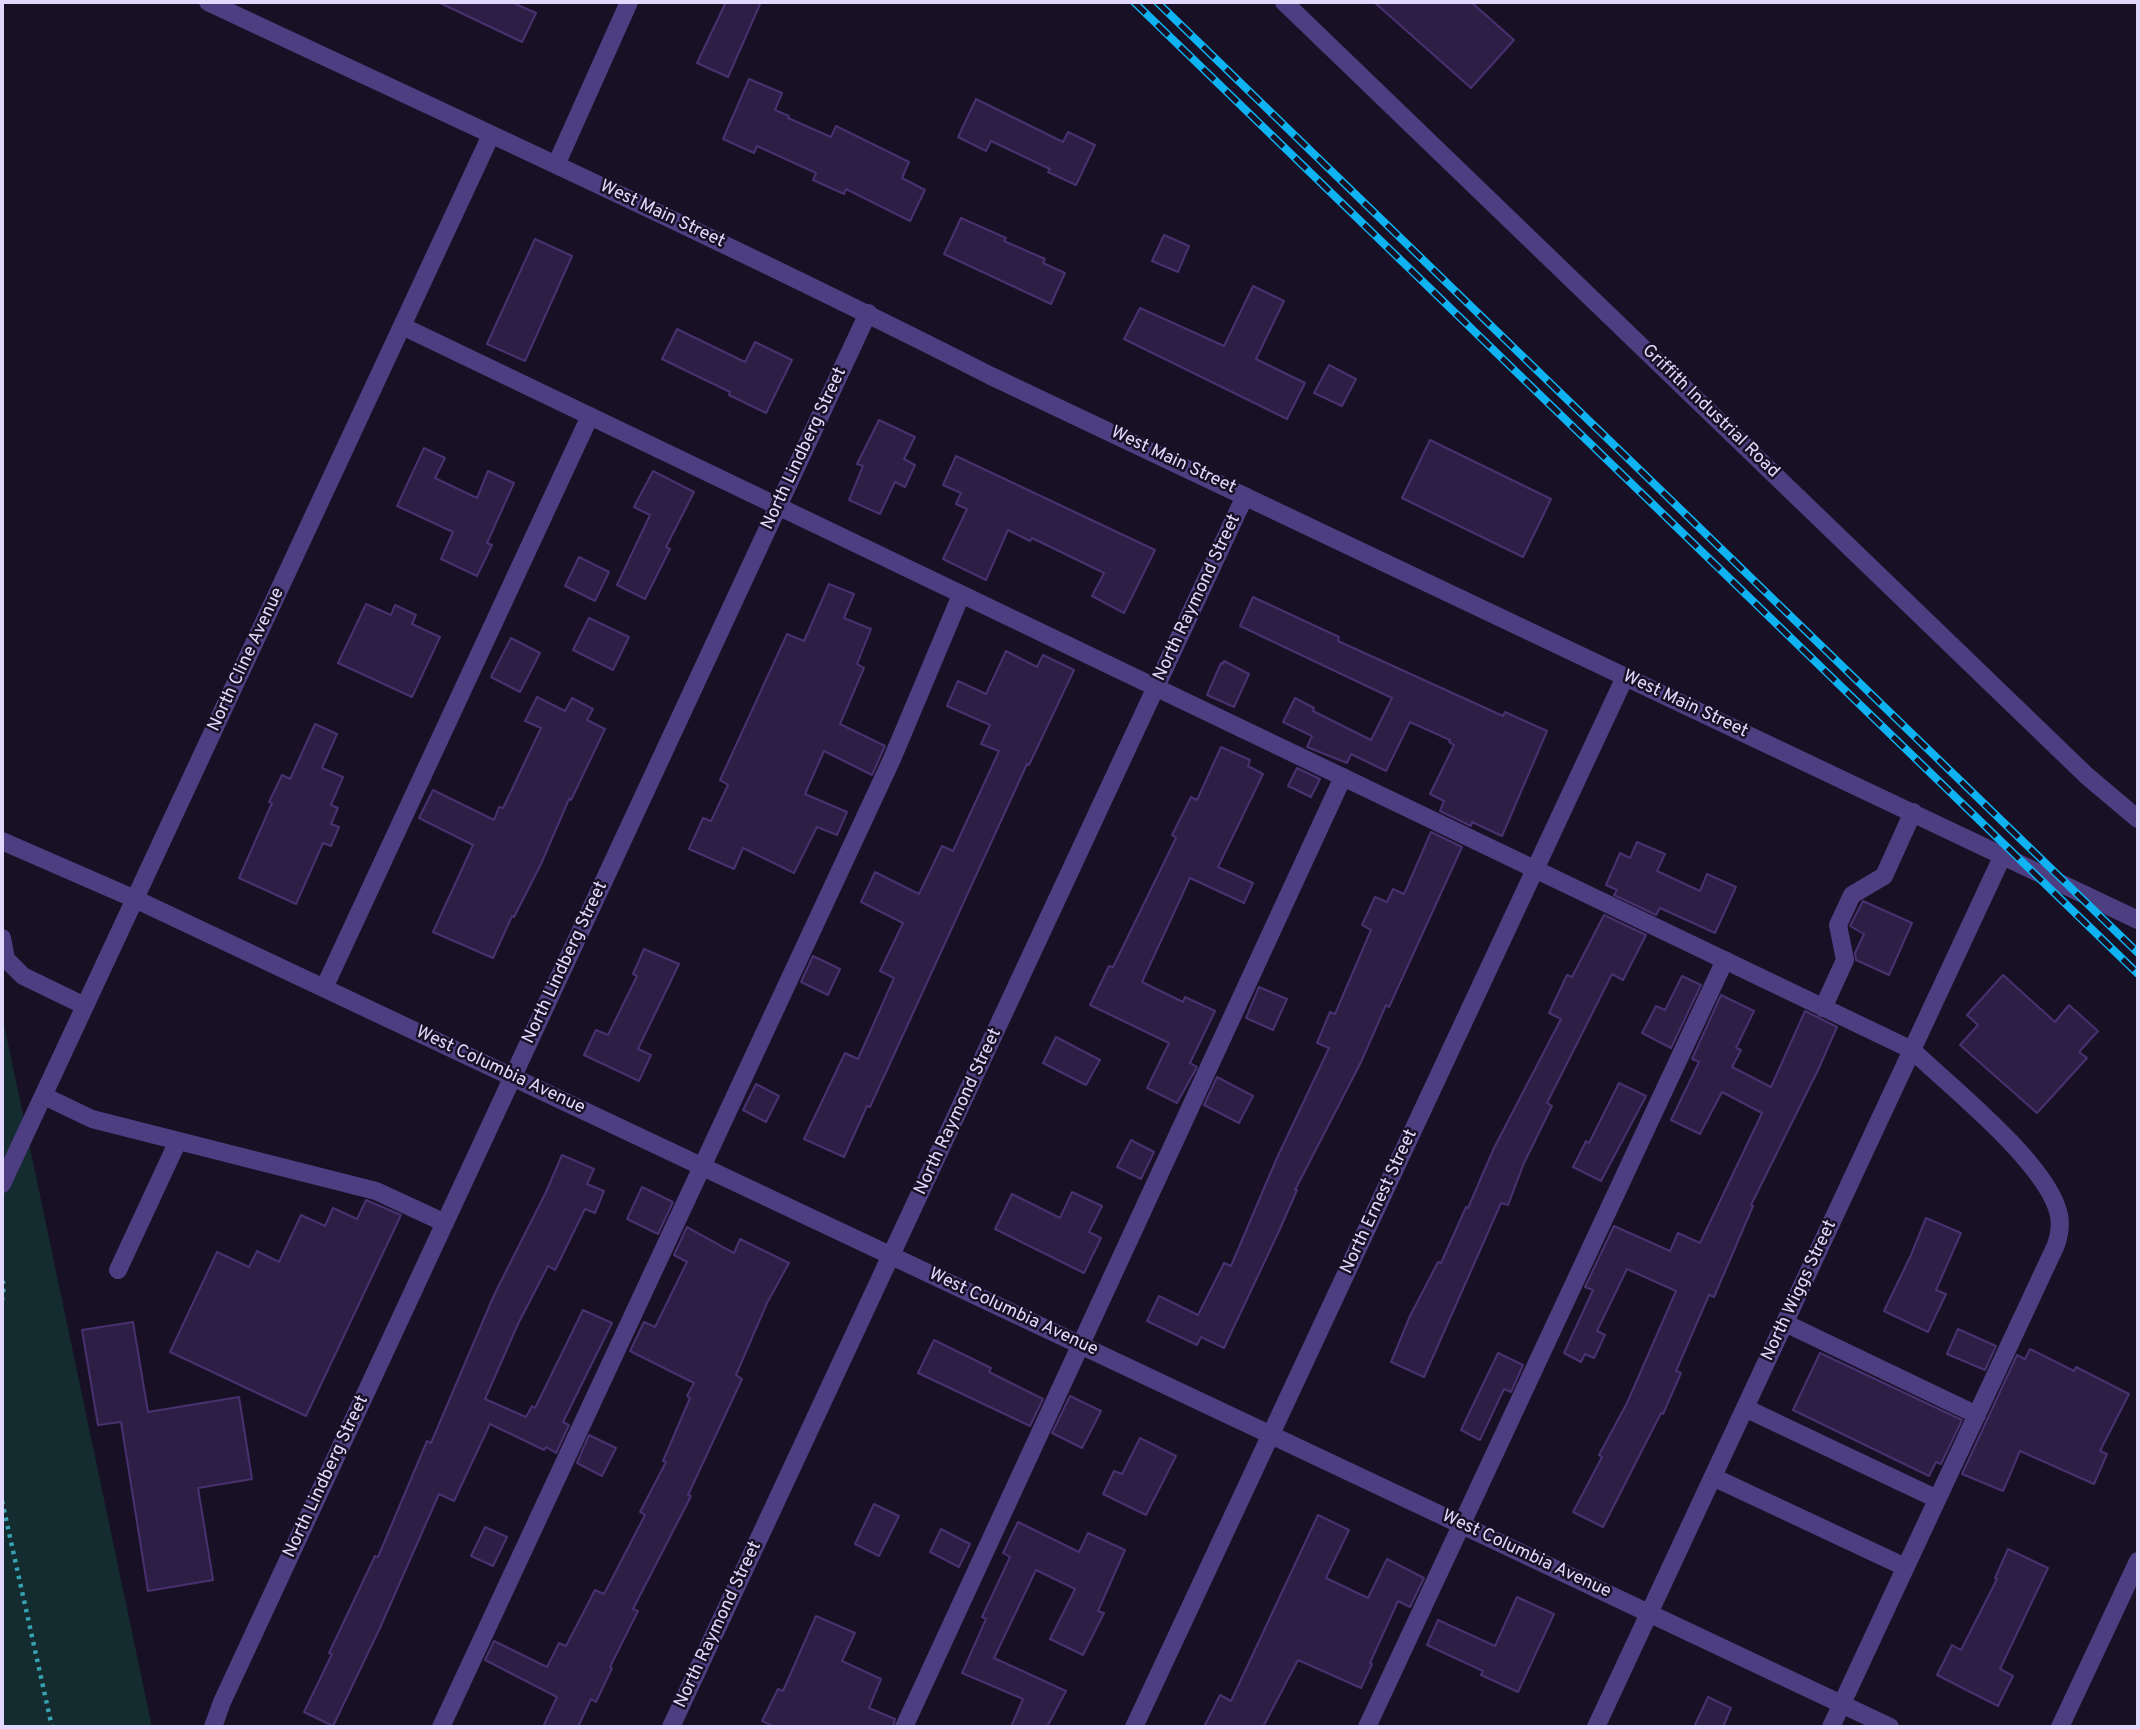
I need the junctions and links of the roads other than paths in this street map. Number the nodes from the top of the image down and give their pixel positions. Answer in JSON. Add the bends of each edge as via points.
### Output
{"nodes":[{"id":1,"x":208,"y":2,"type":"edge"},
{"id":2,"x":629,"y":2,"type":"edge"},
{"id":3,"x":1284,"y":2,"type":"edge"},
{"id":4,"x":491,"y":135,"type":"junction"},
{"id":5,"x":556,"y":165,"type":"junction"},
{"id":6,"x":868,"y":313,"type":"junction"},
{"id":7,"x":402,"y":326,"type":"junction"},
{"id":8,"x":590,"y":416,"type":"junction"},
{"id":9,"x":1245,"y":496,"type":"junction"},
{"id":10,"x":778,"y":508,"type":"junction"},
{"id":11,"x":961,"y":595,"type":"junction"},
{"id":12,"x":1625,"y":677,"type":"junction"},
{"id":13,"x":1156,"y":688,"type":"junction"},
{"id":14,"x":1343,"y":777,"type":"junction"},
{"id":15,"x":1913,"y":812,"type":"junction"},
{"id":16,"x":2138,"y":819,"type":"edge"},
{"id":17,"x":2,"y":841,"type":"edge"},
{"id":18,"x":2003,"y":855,"type":"junction"},
{"id":19,"x":1535,"y":869,"type":"junction"},
{"id":20,"x":135,"y":899,"type":"junction"},
{"id":21,"x":2138,"y":920,"type":"edge"},
{"id":22,"x":2,"y":938,"type":"edge"},
{"id":23,"x":1725,"y":960,"type":"junction"},
{"id":24,"x":324,"y":988,"type":"junction"},
{"id":25,"x":85,"y":1006,"type":"junction"},
{"id":26,"x":1823,"y":1008,"type":"junction"},
{"id":27,"x":1912,"y":1050,"type":"junction"},
{"id":28,"x":513,"y":1077,"type":"junction"},
{"id":29,"x":44,"y":1096,"type":"junction"},
{"id":30,"x":178,"y":1141,"type":"junction"},
{"id":31,"x":703,"y":1167,"type":"junction"},
{"id":32,"x":2,"y":1184,"type":"edge"},
{"id":33,"x":445,"y":1223,"type":"junction"},
{"id":34,"x":892,"y":1256,"type":"junction"},
{"id":35,"x":118,"y":1270,"type":"dead end"},
{"id":36,"x":1785,"y":1323,"type":"junction"},
{"id":37,"x":1081,"y":1345,"type":"junction"},
{"id":38,"x":1745,"y":1408,"type":"junction"},
{"id":39,"x":1977,"y":1415,"type":"junction"},
{"id":40,"x":1271,"y":1434,"type":"junction"},
{"id":41,"x":1713,"y":1478,"type":"junction"},
{"id":42,"x":1937,"y":1499,"type":"junction"},
{"id":43,"x":1462,"y":1525,"type":"junction"},
{"id":44,"x":2138,"y":1561,"type":"edge"},
{"id":45,"x":1905,"y":1567,"type":"junction"},
{"id":46,"x":1649,"y":1614,"type":"junction"},
{"id":47,"x":1841,"y":1704,"type":"junction"},
{"id":48,"x":213,"y":1727,"type":"edge"},
{"id":49,"x":441,"y":1727,"type":"edge"},
{"id":50,"x":671,"y":1727,"type":"edge"},
{"id":51,"x":904,"y":1727,"type":"edge"},
{"id":52,"x":1134,"y":1727,"type":"edge"},
{"id":53,"x":1367,"y":1727,"type":"edge"},
{"id":54,"x":1596,"y":1727,"type":"edge"},
{"id":55,"x":1831,"y":1727,"type":"edge"},
{"id":56,"x":1890,"y":1727,"type":"edge"},
{"id":57,"x":2060,"y":1727,"type":"edge"}],
"edges":[{"from":1,"to":4,"type":"street","name":"West Main Street"},
{"from":2,"to":5,"type":"street"},
{"from":3,"to":16,"type":"street","name":"Griffith Industrial Road","via":[[2077,766]]},
{"from":4,"to":5,"type":"street","name":"West Main Street"},
{"from":4,"to":7,"type":"street","name":"North Cline Avenue"},
{"from":5,"to":6,"type":"street","name":"West Main Street"},
{"from":6,"to":9,"type":"street","name":"West Main Street"},
{"from":6,"to":10,"type":"street","name":"North Lindberg Street"},
{"from":7,"to":8,"type":"street"},
{"from":7,"to":20,"type":"street","name":"North Cline Avenue"},
{"from":8,"to":10,"type":"street"},
{"from":8,"to":24,"type":"street"},
{"from":9,"to":12,"type":"street","name":"West Main Street"},
{"from":9,"to":13,"type":"street","name":"North Raymond Street"},
{"from":10,"to":11,"type":"street"},
{"from":10,"to":28,"type":"street","name":"North Lindberg Street"},
{"from":11,"to":13,"type":"street"},
{"from":11,"to":31,"type":"street","via":[[892,759]]},
{"from":12,"to":15,"type":"street","name":"West Main Street"},
{"from":12,"to":19,"type":"street","name":"North Ernest Street"},
{"from":13,"to":14,"type":"street"},
{"from":13,"to":34,"type":"street","name":"North Raymond Street"},
{"from":14,"to":19,"type":"street"},
{"from":14,"to":37,"type":"street"},
{"from":15,"to":18,"type":"street","name":"West Main Street"},
{"from":15,"to":26,"type":"street","via":[[1884,876],[1852,895],[1838,925],[1845,960]]},
{"from":17,"to":20,"type":"street","name":"West Columbia Avenue"},
{"from":18,"to":21,"type":"street","name":"West Main Street"},
{"from":18,"to":27,"type":"street","name":"North Wiggs Street"},
{"from":19,"to":23,"type":"street"},
{"from":19,"to":40,"type":"street","name":"North Ernest Street"},
{"from":20,"to":24,"type":"street","name":"West Columbia Avenue"},
{"from":20,"to":25,"type":"street","name":"North Cline Avenue"},
{"from":22,"to":25,"type":"street","via":[[6,959],[23,976]]},
{"from":23,"to":26,"type":"street"},
{"from":23,"to":43,"type":"street"},
{"from":24,"to":28,"type":"street","name":"West Columbia Avenue"},
{"from":25,"to":29,"type":"street","name":"North Cline Avenue"},
{"from":26,"to":27,"type":"street"},
{"from":27,"to":36,"type":"street","name":"North Wiggs Street"},
{"from":27,"to":39,"type":"street","via":[[2022,1154],[2051,1195],[2060,1222],[2056,1245]]},
{"from":28,"to":31,"type":"street","name":"West Columbia Avenue"},
{"from":28,"to":33,"type":"street","name":"North Lindberg Street"},
{"from":29,"to":30,"type":"street","via":[[92,1119]]},
{"from":29,"to":32,"type":"street","name":"North Cline Avenue"},
{"from":30,"to":33,"type":"street","via":[[376,1191]]},
{"from":30,"to":35,"type":"street"},
{"from":31,"to":34,"type":"street","name":"West Columbia Avenue"},
{"from":31,"to":49,"type":"street"},
{"from":33,"to":48,"type":"street","name":"North Lindberg Street"},
{"from":34,"to":37,"type":"street","name":"West Columbia Avenue"},
{"from":34,"to":50,"type":"street","name":"North Raymond Street"},
{"from":36,"to":38,"type":"street","name":"North Wiggs Street"},
{"from":36,"to":39,"type":"street"},
{"from":37,"to":40,"type":"street","name":"West Columbia Avenue"},
{"from":37,"to":51,"type":"street"},
{"from":38,"to":41,"type":"street","name":"North Wiggs Street"},
{"from":38,"to":42,"type":"street"},
{"from":39,"to":42,"type":"street"},
{"from":40,"to":43,"type":"street","name":"West Columbia Avenue"},
{"from":40,"to":52,"type":"street","name":"North Ernest Street"},
{"from":41,"to":45,"type":"street"},
{"from":41,"to":46,"type":"street","name":"North Wiggs Street"},
{"from":42,"to":45,"type":"street"},
{"from":43,"to":46,"type":"street","name":"West Columbia Avenue"},
{"from":43,"to":53,"type":"street"},
{"from":44,"to":57,"type":"street"},
{"from":45,"to":47,"type":"street"},
{"from":46,"to":47,"type":"street","name":"West Columbia Avenue"},
{"from":46,"to":54,"type":"street","name":"North Wiggs Street"},
{"from":47,"to":55,"type":"street"},
{"from":47,"to":56,"type":"street","name":"West Columbia Avenue"}]}
